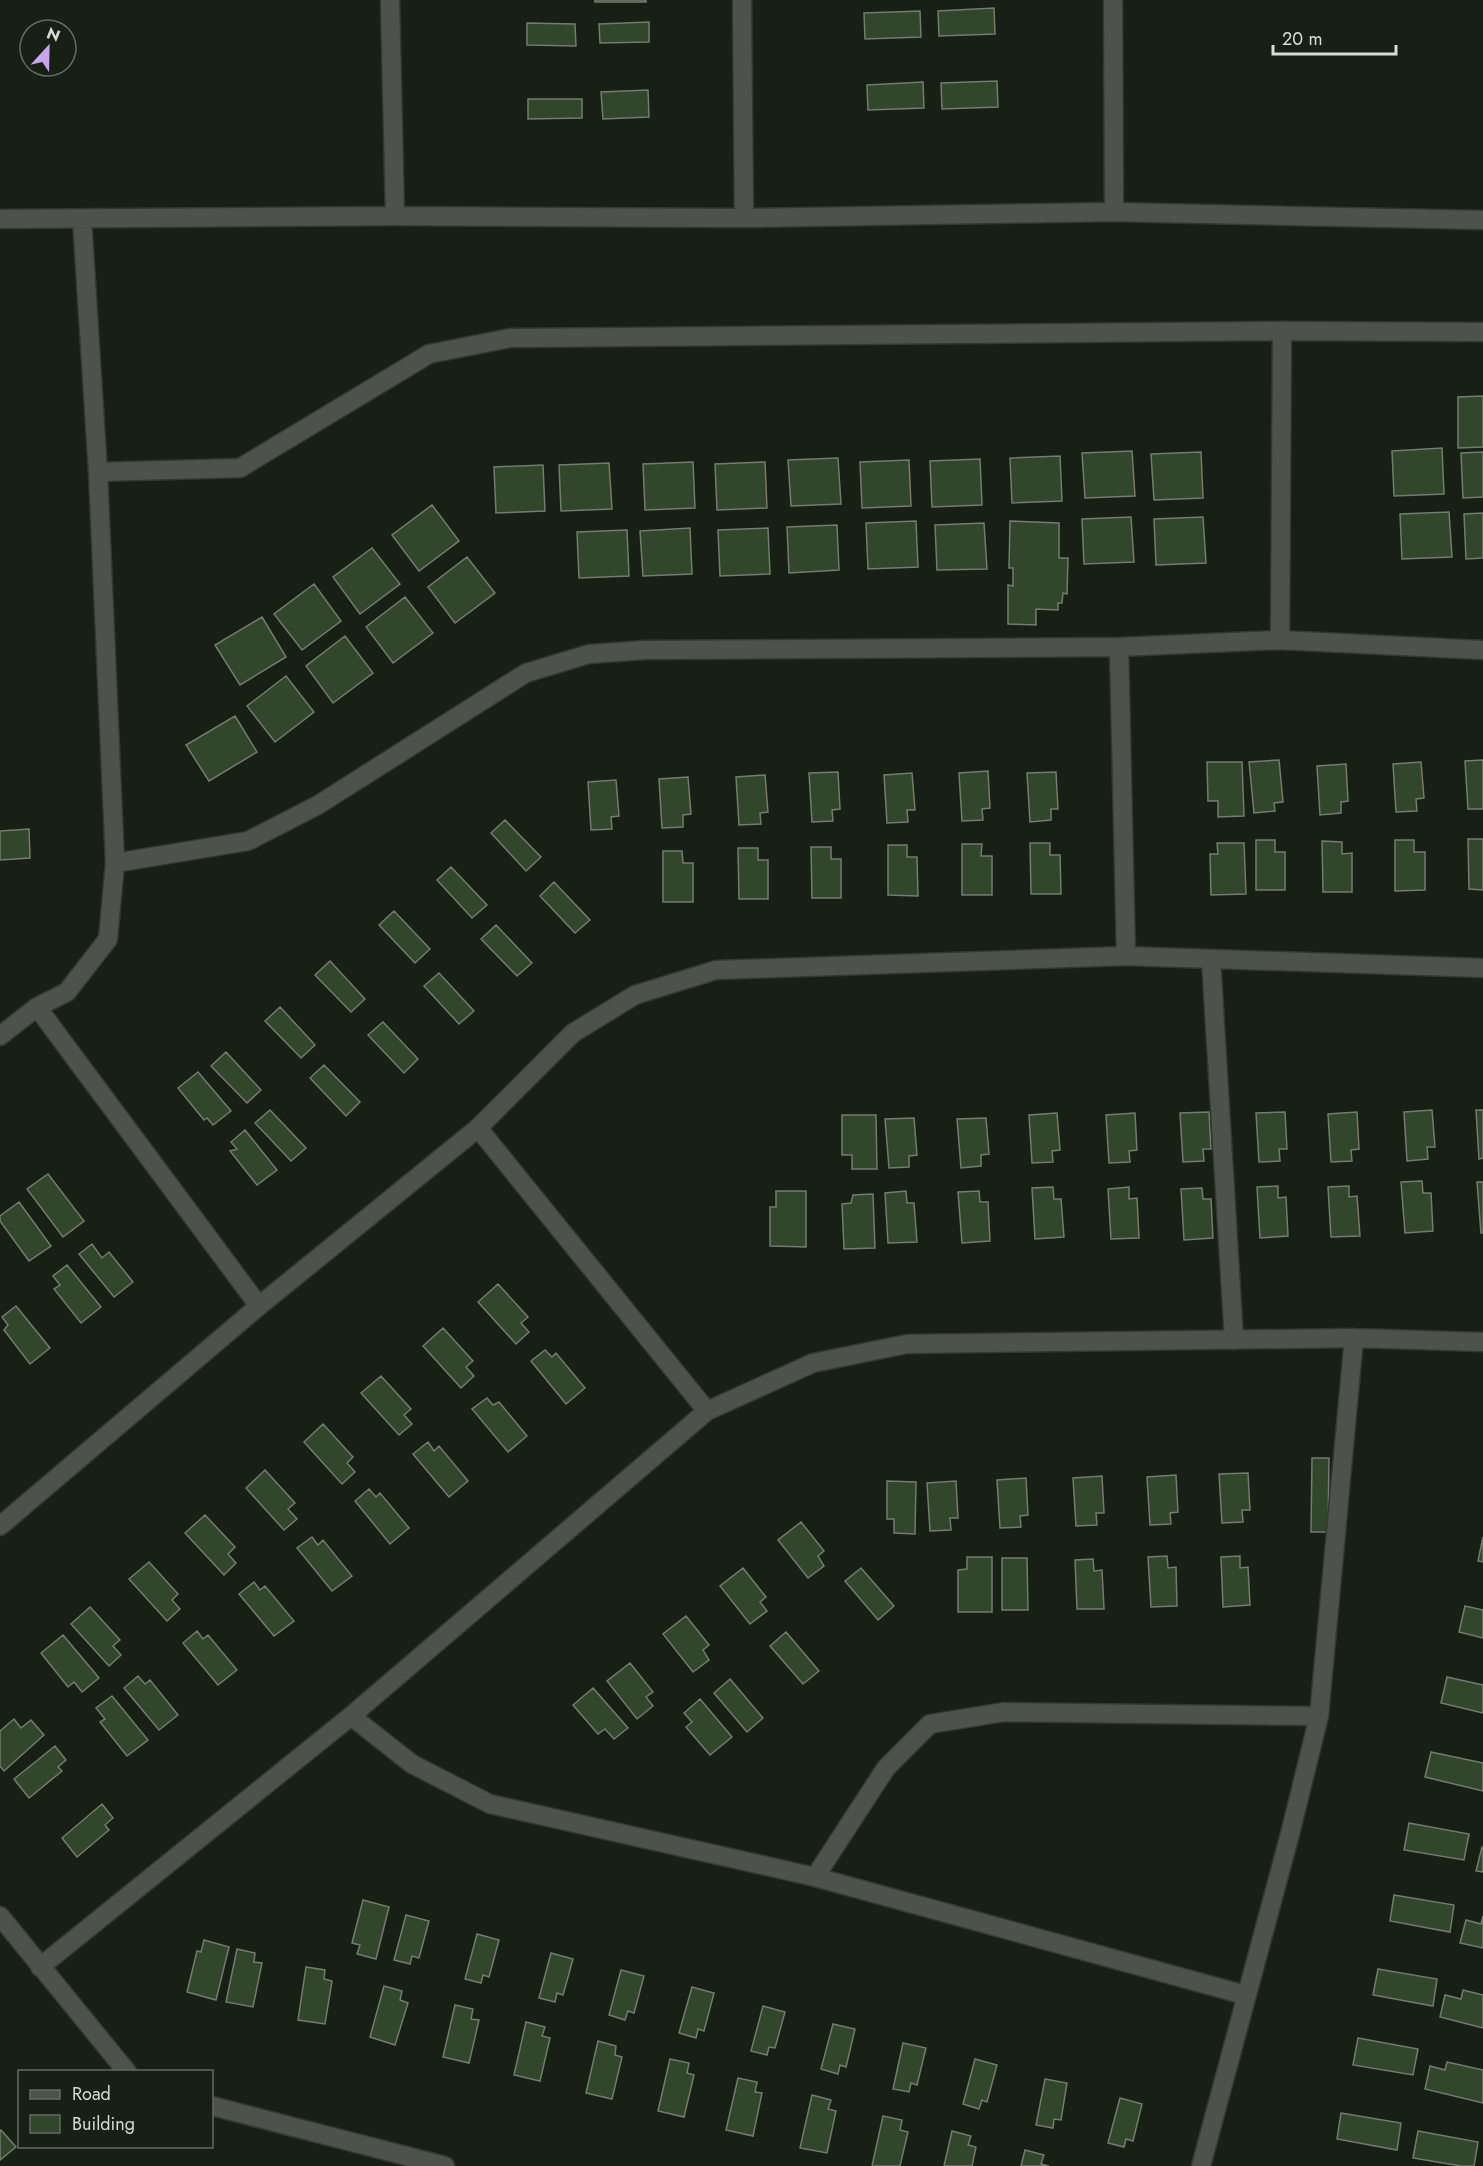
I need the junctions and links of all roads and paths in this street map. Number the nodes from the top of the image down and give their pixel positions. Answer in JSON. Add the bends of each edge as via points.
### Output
{"nodes":[{"id":1,"x":390,"y":0,"type":"edge"},
{"id":2,"x":742,"y":0,"type":"edge"},
{"id":3,"x":1113,"y":0,"type":"edge"},
{"id":4,"x":1114,"y":212,"type":"junction"},
{"id":5,"x":395,"y":216,"type":"junction"},
{"id":6,"x":744,"y":218,"type":"junction"},
{"id":7,"x":0,"y":219,"type":"edge"},
{"id":8,"x":82,"y":219,"type":"junction"},
{"id":9,"x":1483,"y":220,"type":"edge"},
{"id":10,"x":1282,"y":331,"type":"junction"},
{"id":11,"x":1483,"y":332,"type":"edge"},
{"id":12,"x":98,"y":472,"type":"junction"},
{"id":13,"x":1280,"y":640,"type":"junction"},
{"id":14,"x":1119,"y":647,"type":"junction"},
{"id":15,"x":1483,"y":650,"type":"edge"},
{"id":16,"x":115,"y":863,"type":"junction"},
{"id":17,"x":1126,"y":956,"type":"junction"},
{"id":18,"x":1211,"y":959,"type":"junction"},
{"id":19,"x":1483,"y":968,"type":"edge"},
{"id":20,"x":37,"y":1007,"type":"junction"},
{"id":21,"x":0,"y":1036,"type":"edge"},
{"id":22,"x":478,"y":1128,"type":"junction"},
{"id":23,"x":260,"y":1306,"type":"junction"},
{"id":24,"x":1354,"y":1338,"type":"junction"},
{"id":25,"x":1234,"y":1340,"type":"junction"},
{"id":26,"x":1483,"y":1342,"type":"edge"},
{"id":27,"x":707,"y":1411,"type":"junction"},
{"id":28,"x":0,"y":1526,"type":"edge"},
{"id":29,"x":351,"y":1716,"type":"junction"},
{"id":30,"x":1319,"y":1716,"type":"junction"},
{"id":31,"x":814,"y":1877,"type":"junction"},
{"id":32,"x":0,"y":1916,"type":"edge"},
{"id":33,"x":40,"y":1967,"type":"junction"},
{"id":34,"x":1245,"y":1995,"type":"junction"},
{"id":35,"x":125,"y":2070,"type":"edge"},
{"id":36,"x":213,"y":2106,"type":"edge"},
{"id":37,"x":445,"y":2166,"type":"edge"},
{"id":38,"x":1201,"y":2166,"type":"edge"}],
"edges":[{"from":1,"to":5,"type":"street"},
{"from":2,"to":6,"type":"street"},
{"from":3,"to":4,"type":"street"},
{"from":4,"to":6,"type":"street"},
{"from":4,"to":9,"type":"street"},
{"from":5,"to":6,"type":"street"},
{"from":5,"to":8,"type":"street"},
{"from":7,"to":8,"type":"street"},
{"from":8,"to":12,"type":"street"},
{"from":10,"to":11,"type":"street"},
{"from":10,"to":12,"type":"street","via":[[510,338],[429,354],[240,468]]},
{"from":10,"to":13,"type":"street"},
{"from":12,"to":16,"type":"street"},
{"from":13,"to":14,"type":"street"},
{"from":13,"to":15,"type":"street"},
{"from":14,"to":16,"type":"street","via":[[645,650],[589,654],[526,673],[318,805],[248,841]]},
{"from":14,"to":17,"type":"street"},
{"from":16,"to":20,"type":"street","via":[[108,939],[67,992]]},
{"from":17,"to":18,"type":"street"},
{"from":17,"to":22,"type":"street","via":[[716,970],[635,995],[573,1033]]},
{"from":18,"to":19,"type":"street"},
{"from":18,"to":25,"type":"street"},
{"from":20,"to":21,"type":"street"},
{"from":20,"to":23,"type":"street"},
{"from":22,"to":23,"type":"street"},
{"from":22,"to":27,"type":"street"},
{"from":23,"to":28,"type":"street"},
{"from":24,"to":25,"type":"street"},
{"from":24,"to":26,"type":"street"},
{"from":24,"to":30,"type":"street"},
{"from":25,"to":27,"type":"street","via":[[907,1344],[813,1363]]},
{"from":27,"to":29,"type":"street"},
{"from":29,"to":31,"type":"street","via":[[412,1764],[490,1804]]},
{"from":29,"to":33,"type":"street"},
{"from":30,"to":31,"type":"street","via":[[1004,1712],[930,1724],[886,1768]]},
{"from":30,"to":34,"type":"street"},
{"from":31,"to":34,"type":"street"},
{"from":32,"to":33,"type":"street"},
{"from":33,"to":35,"type":"street"},
{"from":34,"to":38,"type":"street"},
{"from":36,"to":37,"type":"street"}]}
